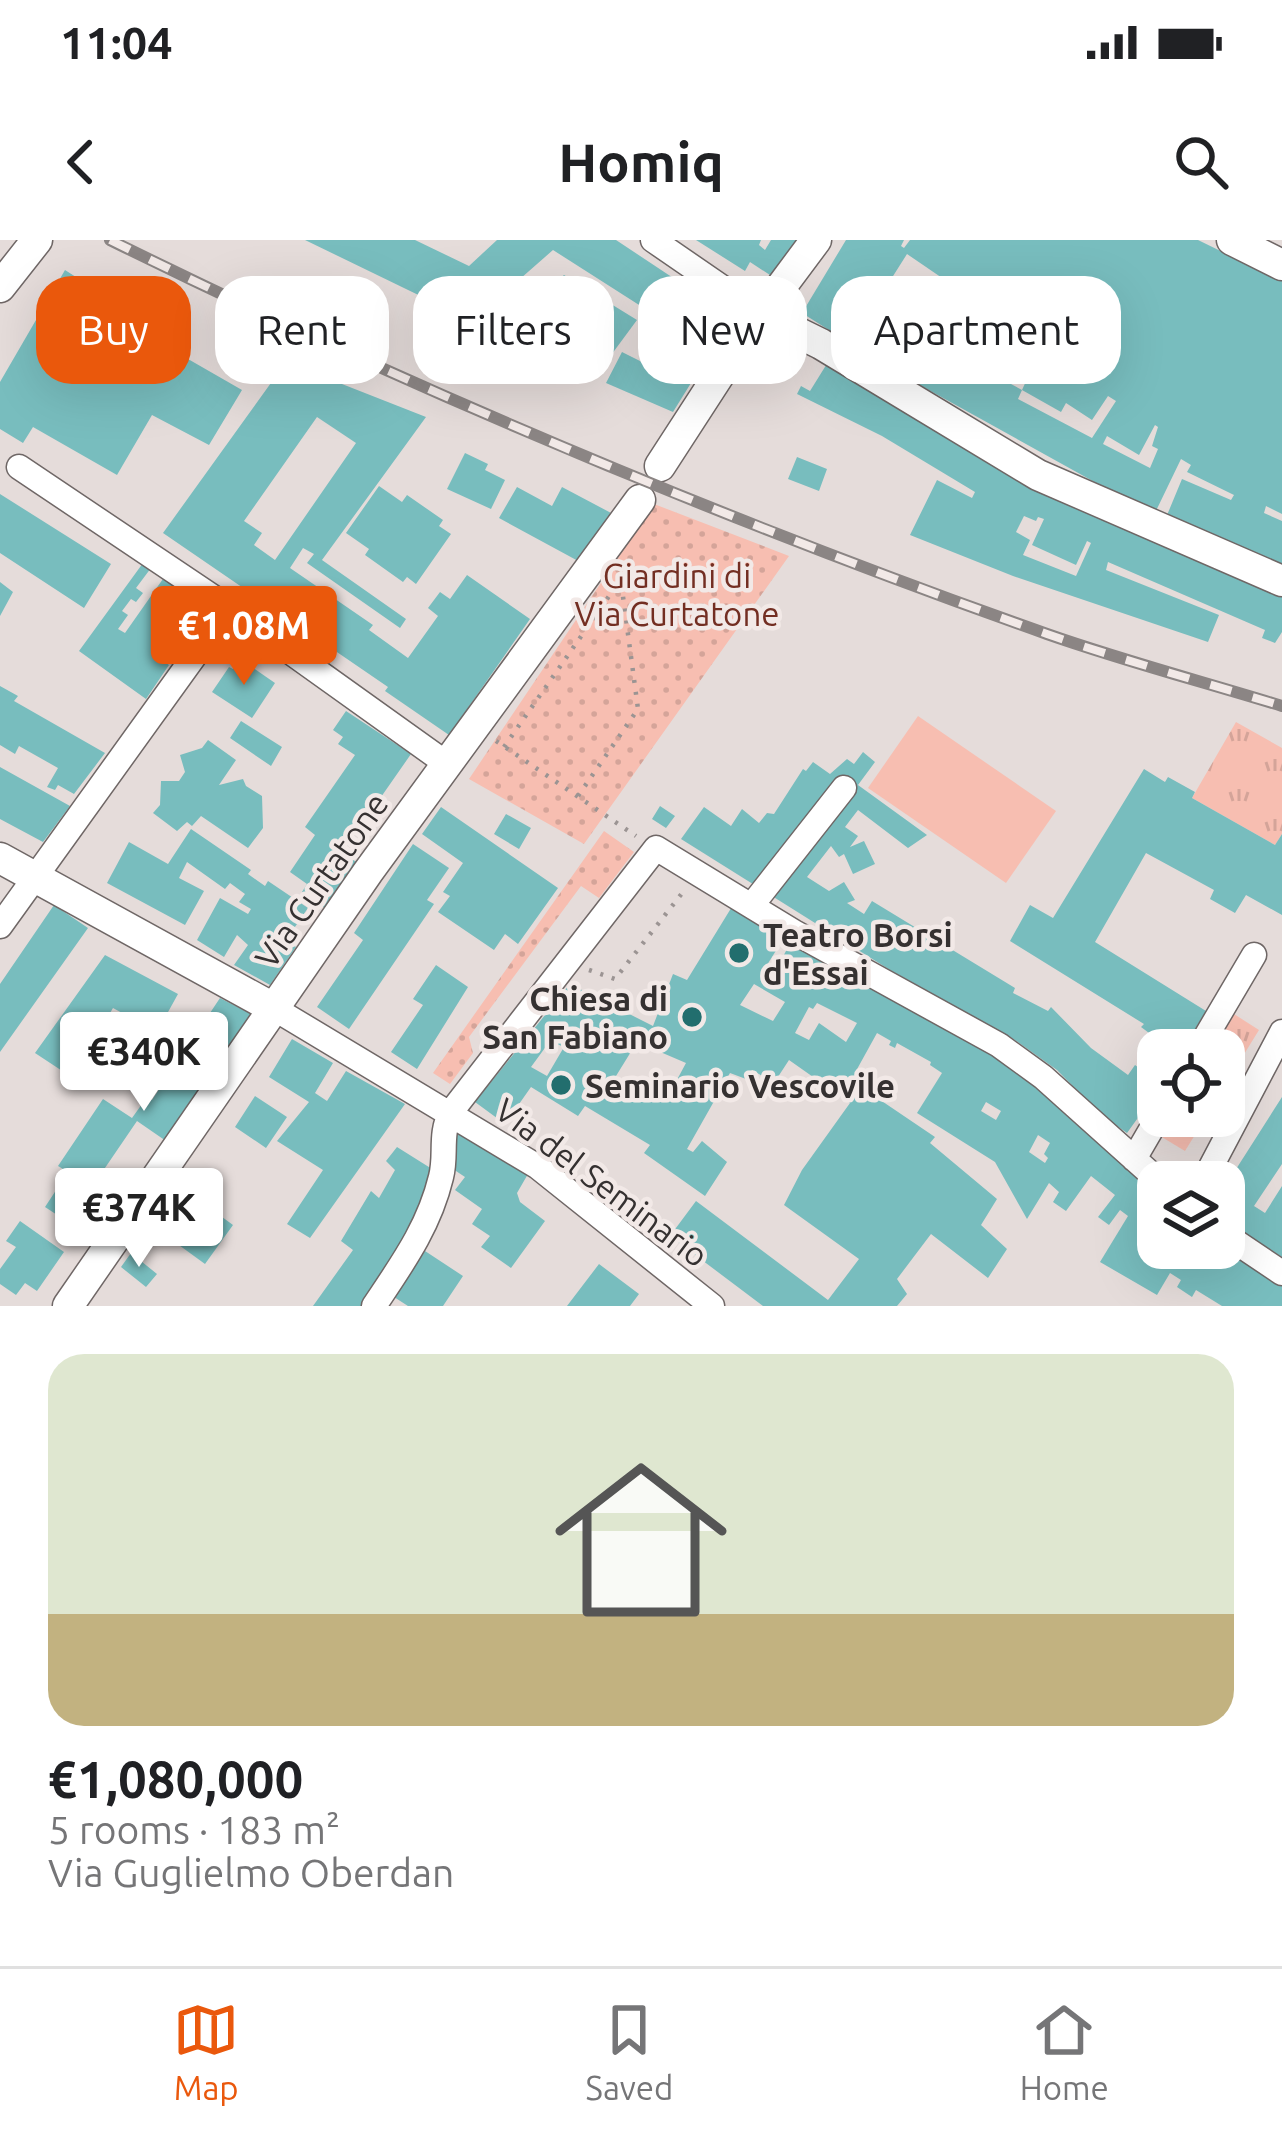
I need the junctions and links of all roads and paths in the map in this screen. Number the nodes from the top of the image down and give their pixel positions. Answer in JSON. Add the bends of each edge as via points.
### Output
{"nodes":[{"id":1,"x":37,"y":240,"type":"edge"},
{"id":2,"x":653,"y":240,"type":"edge"},
{"id":3,"x":816,"y":240,"type":"edge"},
{"id":4,"x":1232,"y":240,"type":"edge"},
{"id":5,"x":1282,"y":265,"type":"edge"},
{"id":6,"x":705,"y":276,"type":"edge"},
{"id":7,"x":790,"y":276,"type":"edge"},
{"id":8,"x":0,"y":287,"type":"edge"},
{"id":9,"x":807,"y":337,"type":"edge"},
{"id":10,"x":713,"y":384,"type":"edge"},
{"id":11,"x":660,"y":466,"type":"dead end"},
{"id":12,"x":19,"y":467,"type":"dead end"},
{"id":13,"x":640,"y":500,"type":"dead end"},
{"id":14,"x":609,"y":546,"type":"junction"},
{"id":15,"x":622,"y":578,"type":"junction"},
{"id":16,"x":1282,"y":580,"type":"edge"},
{"id":17,"x":229,"y":608,"type":"junction"},
{"id":18,"x":475,"y":727,"type":"junction"},
{"id":19,"x":504,"y":747,"type":"junction"},
{"id":20,"x":447,"y":764,"type":"junction"},
{"id":21,"x":844,"y":788,"type":"dead end"},
{"id":22,"x":578,"y":796,"type":"junction"},
{"id":23,"x":656,"y":848,"type":"junction"},
{"id":24,"x":0,"y":858,"type":"edge"},
{"id":25,"x":698,"y":873,"type":"junction"},
{"id":26,"x":36,"y":877,"type":"junction"},
{"id":27,"x":752,"y":905,"type":"junction"},
{"id":28,"x":0,"y":926,"type":"edge"},
{"id":29,"x":1254,"y":955,"type":"dead end"},
{"id":30,"x":569,"y":964,"type":"junction"},
{"id":31,"x":275,"y":1009,"type":"junction"},
{"id":32,"x":1210,"y":1029,"type":"edge"},
{"id":33,"x":1282,"y":1032,"type":"edge"},
{"id":34,"x":451,"y":1112,"type":"junction"},
{"id":35,"x":1137,"y":1137,"type":"edge"},
{"id":36,"x":1124,"y":1150,"type":"junction"},
{"id":37,"x":1215,"y":1161,"type":"edge"},
{"id":38,"x":1137,"y":1162,"type":"edge"},
{"id":39,"x":1245,"y":1248,"type":"edge"},
{"id":40,"x":1282,"y":1273,"type":"edge"},
{"id":41,"x":68,"y":1306,"type":"edge"},
{"id":42,"x":374,"y":1306,"type":"edge"},
{"id":43,"x":712,"y":1306,"type":"edge"}],
"edges":[{"from":1,"to":8,"type":"street"},
{"from":2,"to":6,"type":"street"},
{"from":3,"to":7,"type":"street"},
{"from":4,"to":5,"type":"street"},
{"from":9,"to":16,"type":"street","via":[[1037,475]]},
{"from":10,"to":11,"type":"street"},
{"from":12,"to":17,"type":"street"},
{"from":13,"to":14,"type":"street","name":"Via Curtatone"},
{"from":14,"to":15,"type":"path"},
{"from":14,"to":18,"type":"street","name":"Via Curtatone"},
{"from":15,"to":19,"type":"path"},
{"from":15,"to":22,"type":"path","via":[[638,710]]},
{"from":17,"to":20,"type":"street"},
{"from":17,"to":26,"type":"street"},
{"from":18,"to":19,"type":"path"},
{"from":18,"to":20,"type":"street","name":"Via Curtatone"},
{"from":19,"to":22,"type":"path"},
{"from":20,"to":31,"type":"street","name":"Via Curtatone"},
{"from":21,"to":27,"type":"street"},
{"from":22,"to":23,"type":"path"},
{"from":23,"to":25,"type":"street"},
{"from":23,"to":30,"type":"street"},
{"from":24,"to":26,"type":"street"},
{"from":25,"to":27,"type":"street"},
{"from":25,"to":30,"type":"path","via":[[615,979]]},
{"from":26,"to":28,"type":"street"},
{"from":26,"to":31,"type":"street"},
{"from":27,"to":36,"type":"street","via":[[999,1045]]},
{"from":29,"to":32,"type":"street"},
{"from":30,"to":34,"type":"street"},
{"from":31,"to":34,"type":"street","name":"Via del Seminario"},
{"from":31,"to":41,"type":"street","name":"Via Curtatone"},
{"from":33,"to":37,"type":"street"},
{"from":34,"to":42,"type":"street","via":[[425,1227]]},
{"from":34,"to":43,"type":"street","name":"Via del Seminario","via":[[538,1167]]},
{"from":35,"to":36,"type":"street"},
{"from":36,"to":38,"type":"street"},
{"from":39,"to":40,"type":"street"}]}
